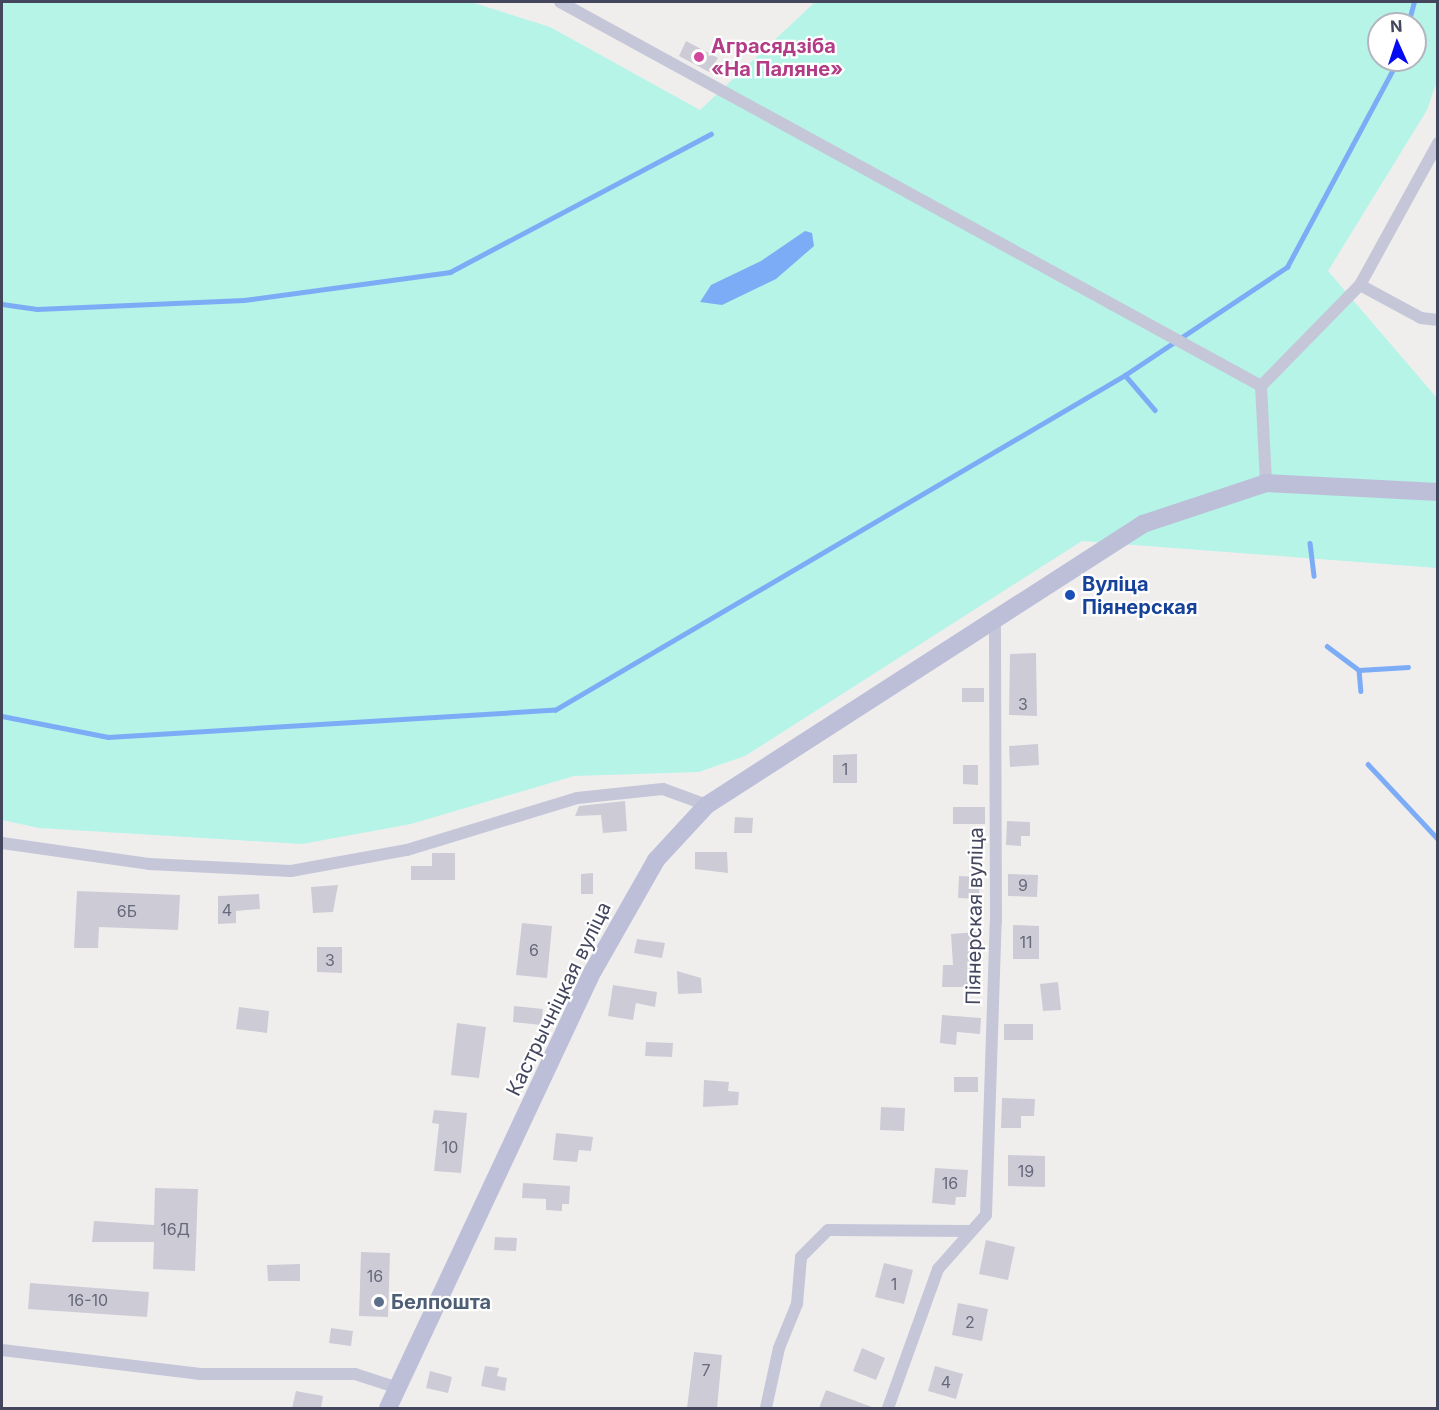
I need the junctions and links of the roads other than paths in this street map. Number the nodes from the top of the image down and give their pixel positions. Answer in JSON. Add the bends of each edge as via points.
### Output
{"nodes":[{"id":1,"x":560,"y":2,"type":"edge"},
{"id":2,"x":1437,"y":143,"type":"edge"},
{"id":3,"x":1360,"y":285,"type":"junction"},
{"id":4,"x":1437,"y":320,"type":"edge"},
{"id":5,"x":1261,"y":386,"type":"junction"},
{"id":6,"x":1266,"y":483,"type":"junction"},
{"id":7,"x":1437,"y":492,"type":"edge"},
{"id":8,"x":994,"y":617,"type":"junction"},
{"id":9,"x":707,"y":805,"type":"junction"},
{"id":10,"x":2,"y":843,"type":"edge"},
{"id":11,"x":969,"y":1231,"type":"junction"},
{"id":12,"x":2,"y":1350,"type":"edge"},
{"id":13,"x":398,"y":1388,"type":"junction"},
{"id":14,"x":388,"y":1408,"type":"edge"},
{"id":15,"x":766,"y":1408,"type":"edge"},
{"id":16,"x":888,"y":1408,"type":"edge"}],
"edges":[{"from":1,"to":5,"type":"street"},
{"from":2,"to":3,"type":"street"},
{"from":3,"to":4,"type":"street","via":[[1421,318]]},
{"from":3,"to":5,"type":"street"},
{"from":5,"to":6,"type":"street"},
{"from":6,"to":7,"type":"street"},
{"from":6,"to":8,"type":"street","name":"Кастрычніцкая вуліца","via":[[1143,524]]},
{"from":8,"to":9,"type":"street","name":"Кастрычніцкая вуліца"},
{"from":8,"to":11,"type":"street","name":"Піянерская вуліца","via":[[996,921],[986,1215]]},
{"from":9,"to":10,"type":"street","via":[[663,789],[577,798],[407,850],[291,871],[149,864]]},
{"from":9,"to":13,"type":"street","name":"Кастрычніцкая вуліца","via":[[656,860],[593,971]]},
{"from":11,"to":15,"type":"street","via":[[828,1230],[801,1257],[797,1304],[779,1348]]},
{"from":11,"to":16,"type":"street","via":[[938,1269]]},
{"from":12,"to":13,"type":"street","via":[[199,1374],[355,1374]]},
{"from":13,"to":14,"type":"street","name":"Кастрычніцкая вуліца"}]}
